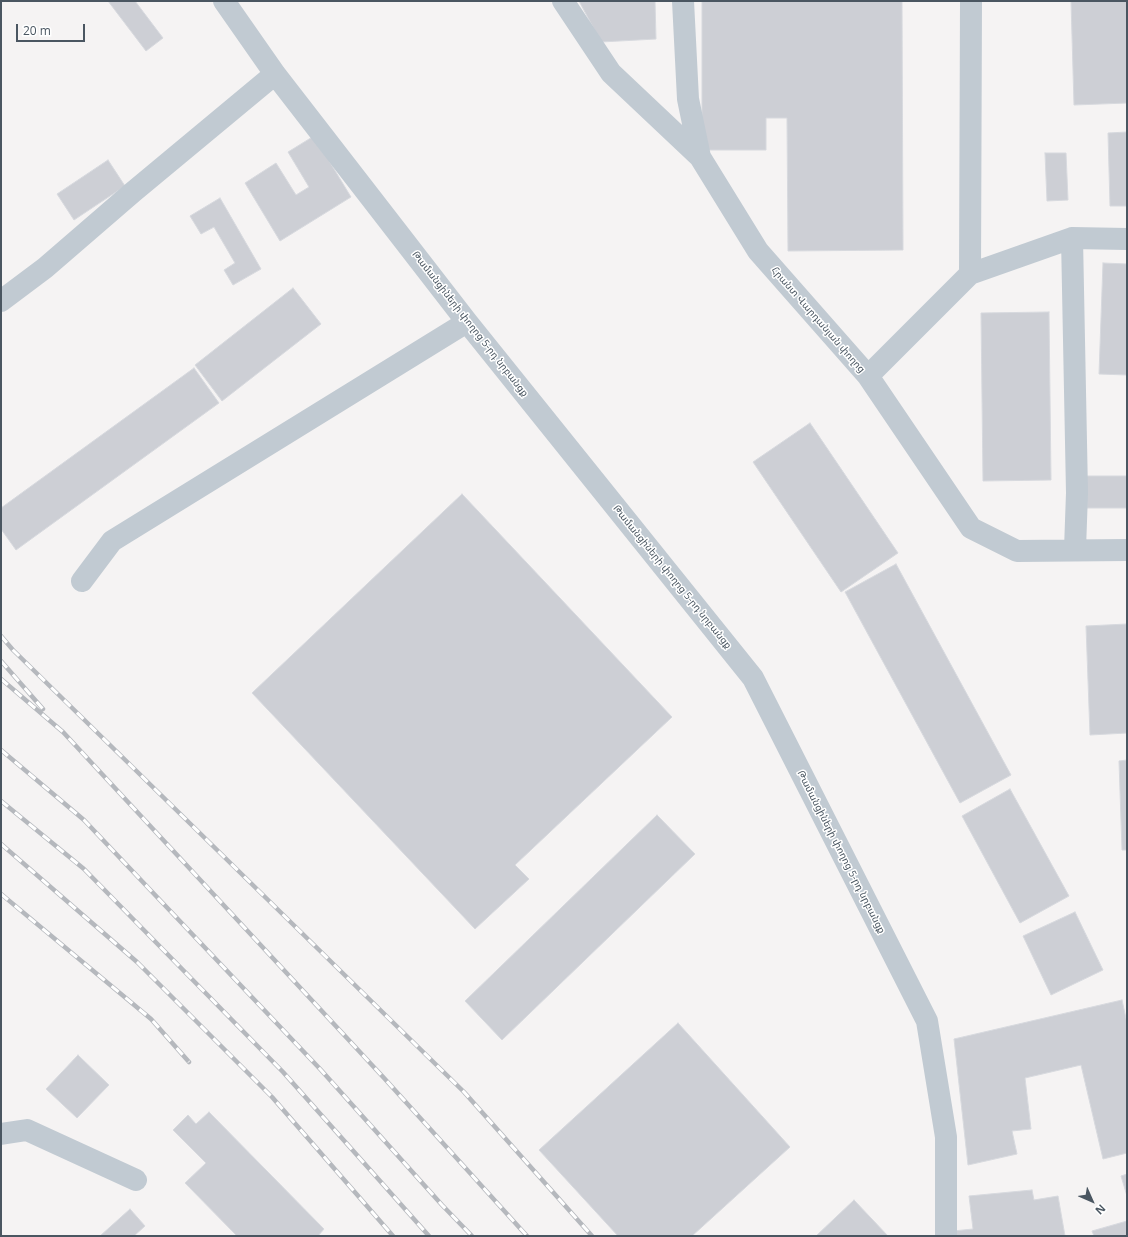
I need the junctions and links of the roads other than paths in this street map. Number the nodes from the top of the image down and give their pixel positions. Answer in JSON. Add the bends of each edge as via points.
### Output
{"nodes":[{"id":1,"x":224,"y":1,"type":"edge"},
{"id":2,"x":563,"y":1,"type":"edge"},
{"id":3,"x":683,"y":1,"type":"edge"},
{"id":4,"x":971,"y":1,"type":"edge"},
{"id":5,"x":275,"y":74,"type":"junction"},
{"id":6,"x":700,"y":157,"type":"junction"},
{"id":7,"x":1072,"y":238,"type":"junction"},
{"id":8,"x":1127,"y":239,"type":"edge"},
{"id":9,"x":970,"y":274,"type":"junction"},
{"id":10,"x":1,"y":300,"type":"edge"},
{"id":11,"x":467,"y":322,"type":"junction"},
{"id":12,"x":868,"y":376,"type":"junction"},
{"id":13,"x":1075,"y":549,"type":"junction"},
{"id":14,"x":1127,"y":550,"type":"edge"},
{"id":15,"x":82,"y":580,"type":"dead end"},
{"id":16,"x":1,"y":1134,"type":"edge"},
{"id":17,"x":136,"y":1180,"type":"dead end"},
{"id":18,"x":946,"y":1236,"type":"edge"}],
"edges":[{"from":1,"to":5,"type":"lane","name":"Թամանցիների փողոց 5-րդ նրբանցք"},
{"from":2,"to":6,"type":"lane","via":[[611,73]]},
{"from":3,"to":6,"type":"lane","name":"Հրանտ Վարդանյան փողոց","via":[[688,99]]},
{"from":4,"to":9,"type":"lane"},
{"from":5,"to":10,"type":"lane","via":[[45,268]]},
{"from":5,"to":11,"type":"lane","name":"Թամանցիների փողոց 5-րդ նրբանցք"},
{"from":6,"to":12,"type":"lane","name":"Հրանտ Վարդանյան փողոց","via":[[758,251]]},
{"from":7,"to":8,"type":"lane","name":"Հրանտ Վարդանյան փողոց"},
{"from":7,"to":9,"type":"lane","name":"Հրանտ Վարդանյան փողոց"},
{"from":7,"to":13,"type":"lane","via":[[1077,493]]},
{"from":9,"to":12,"type":"lane","name":"Հրանտ Վարդանյան փողոց"},
{"from":11,"to":15,"type":"lane","via":[[112,541]]},
{"from":11,"to":18,"type":"lane","name":"Թամանցիների փողոց 5-րդ նրբանցք","via":[[753,678],[928,1020],[946,1137]]},
{"from":12,"to":13,"type":"lane","via":[[970,528],[1017,551]]},
{"from":13,"to":14,"type":"lane"},
{"from":16,"to":17,"type":"lane","via":[[27,1130]]}]}
